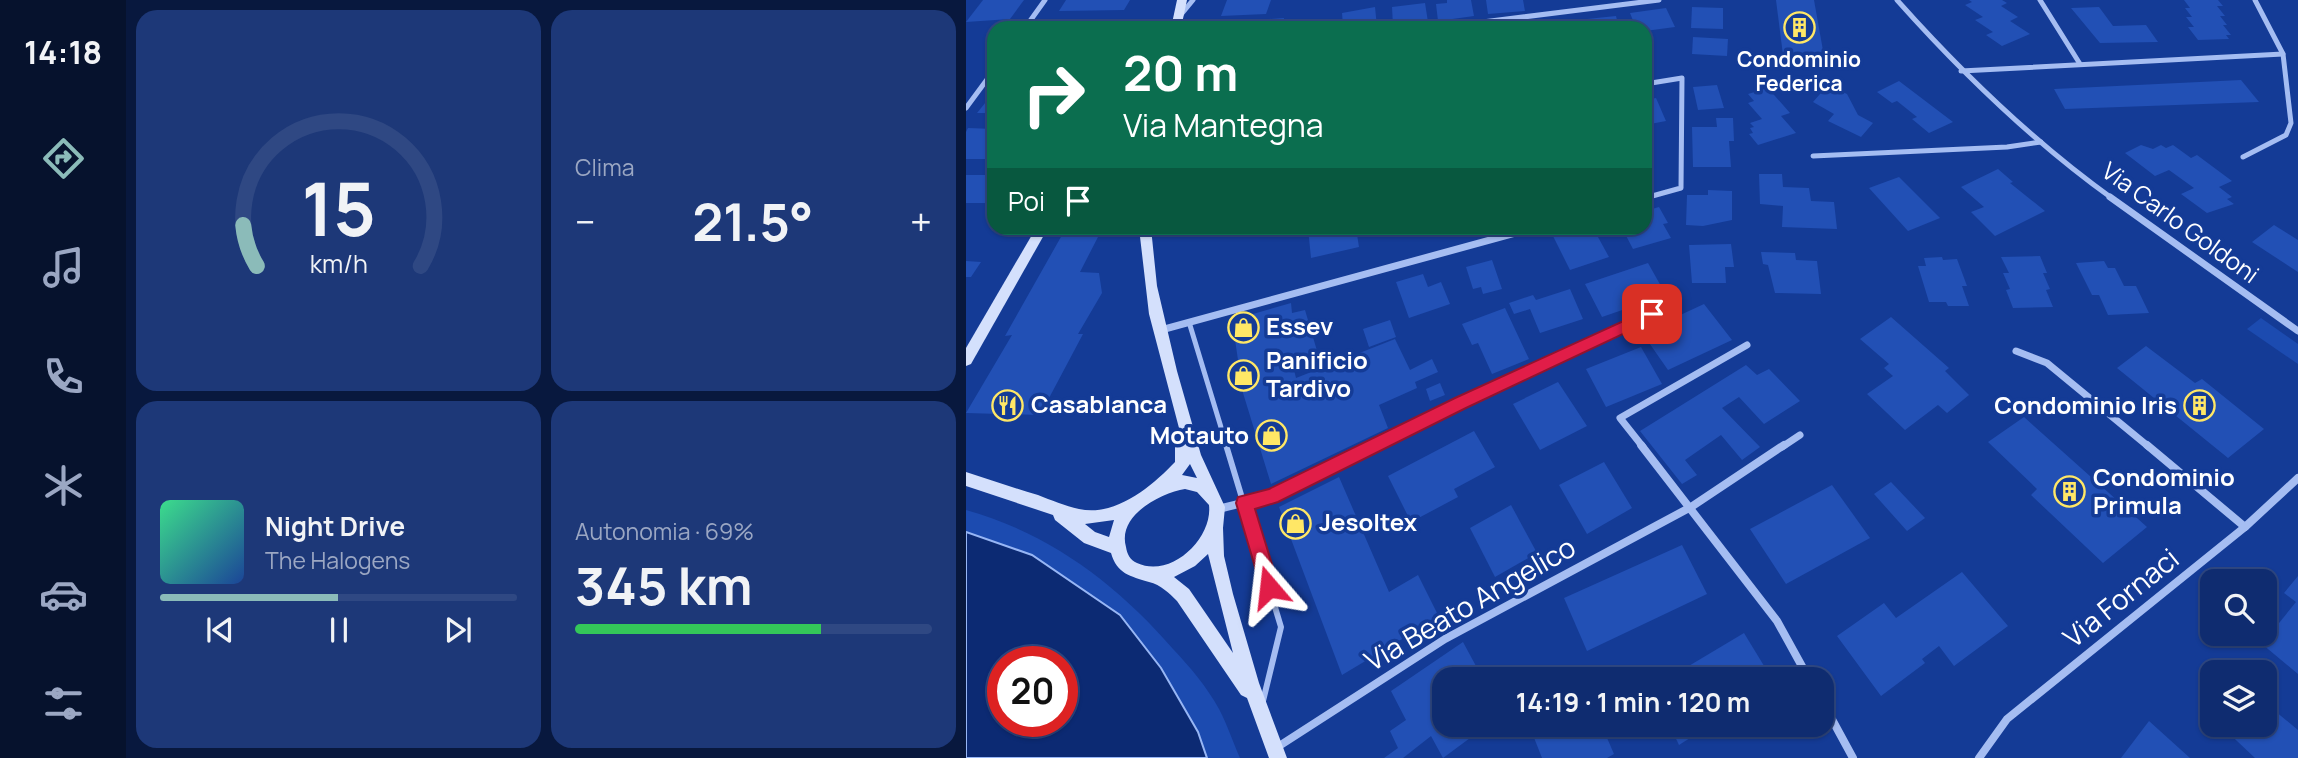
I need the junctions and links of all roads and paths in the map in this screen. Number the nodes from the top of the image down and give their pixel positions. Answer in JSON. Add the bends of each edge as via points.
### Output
{"nodes":[{"id":1,"x":1045,"y":0,"type":"edge"},
{"id":2,"x":1182,"y":0,"type":"edge"},
{"id":3,"x":1193,"y":0,"type":"edge"},
{"id":4,"x":1659,"y":0,"type":"edge"},
{"id":5,"x":1897,"y":0,"type":"edge"},
{"id":6,"x":2040,"y":0,"type":"edge"},
{"id":7,"x":2255,"y":0,"type":"edge"},
{"id":8,"x":1030,"y":21,"type":"edge"},
{"id":9,"x":1177,"y":21,"type":"edge"},
{"id":10,"x":1178,"y":21,"type":"edge"},
{"id":11,"x":1491,"y":21,"type":"edge"},
{"id":12,"x":2283,"y":54,"type":"junction"},
{"id":13,"x":2080,"y":64,"type":"junction"},
{"id":14,"x":1961,"y":71,"type":"junction"},
{"id":15,"x":987,"y":80,"type":"edge"},
{"id":16,"x":1652,"y":83,"type":"edge"},
{"id":17,"x":966,"y":108,"type":"edge"},
{"id":18,"x":2042,"y":142,"type":"junction"},
{"id":19,"x":1812,"y":156,"type":"dead end"},
{"id":20,"x":2243,"y":157,"type":"dead end"},
{"id":21,"x":1652,"y":196,"type":"edge"},
{"id":22,"x":1038,"y":235,"type":"edge"},
{"id":23,"x":1145,"y":235,"type":"edge"},
{"id":24,"x":1508,"y":235,"type":"edge"},
{"id":25,"x":1676,"y":303,"type":"dead end"},
{"id":26,"x":1189,"y":322,"type":"junction"},
{"id":27,"x":1161,"y":330,"type":"junction"},
{"id":28,"x":2298,"y":331,"type":"edge"},
{"id":29,"x":1747,"y":345,"type":"dead end"},
{"id":30,"x":2016,"y":351,"type":"dead end"},
{"id":31,"x":966,"y":360,"type":"edge"},
{"id":32,"x":1179,"y":404,"type":"junction"},
{"id":33,"x":1800,"y":435,"type":"dead end"},
{"id":34,"x":2298,"y":478,"type":"edge"},
{"id":35,"x":966,"y":479,"type":"edge"},
{"id":36,"x":1157,"y":488,"type":"junction"},
{"id":37,"x":1136,"y":503,"type":"junction"},
{"id":38,"x":1244,"y":503,"type":"junction"},
{"id":39,"x":1691,"y":507,"type":"junction"},
{"id":40,"x":1054,"y":510,"type":"junction"},
{"id":41,"x":1216,"y":512,"type":"junction"},
{"id":42,"x":2245,"y":527,"type":"junction"},
{"id":43,"x":1117,"y":547,"type":"junction"},
{"id":44,"x":1150,"y":574,"type":"junction"},
{"id":45,"x":1803,"y":667,"type":"edge"},
{"id":46,"x":1261,"y":711,"type":"junction"},
{"id":47,"x":1834,"y":723,"type":"edge"},
{"id":48,"x":1276,"y":753,"type":"edge"},
{"id":49,"x":1853,"y":758,"type":"edge"},
{"id":50,"x":1979,"y":758,"type":"edge"}],
"edges":[{"from":1,"to":8,"type":"street"},
{"from":2,"to":9,"type":"street"},
{"from":3,"to":10,"type":"street"},
{"from":4,"to":11,"type":"street"},
{"from":5,"to":14,"type":"street","name":"Via Carlo Goldoni"},
{"from":6,"to":13,"type":"street"},
{"from":7,"to":12,"type":"street"},
{"from":12,"to":13,"type":"street"},
{"from":12,"to":20,"type":"street","via":[[2291,123],[2286,135]]},
{"from":13,"to":14,"type":"street"},
{"from":14,"to":18,"type":"street","name":"Via Carlo Goldoni"},
{"from":15,"to":17,"type":"street"},
{"from":16,"to":21,"type":"street","via":[[1682,78],[1681,188]]},
{"from":18,"to":19,"type":"street"},
{"from":18,"to":28,"type":"street","name":"Via Carlo Goldoni","via":[[2092,184]]},
{"from":22,"to":31,"type":"street"},
{"from":23,"to":27,"type":"street","via":[[1146,267]]},
{"from":24,"to":26,"type":"street"},
{"from":25,"to":38,"type":"street","via":[[1272,496]]},
{"from":26,"to":27,"type":"street"},
{"from":26,"to":38,"type":"lane"},
{"from":27,"to":32,"type":"street"},
{"from":29,"to":39,"type":"street","via":[[1620,418]]},
{"from":30,"to":42,"type":"street","via":[[2047,363]]},
{"from":32,"to":36,"type":"street","via":[[1184,462],[1176,475]]},
{"from":32,"to":41,"type":"street"},
{"from":33,"to":39,"type":"street","name":"Via Beato Angelico"},
{"from":34,"to":42,"type":"street","name":"Via Fornaci"},
{"from":35,"to":40,"type":"street"},
{"from":36,"to":37,"type":"street"},
{"from":36,"to":41,"type":"street","via":[[1191,482],[1208,490]]},
{"from":37,"to":40,"type":"street","via":[[1092,518]]},
{"from":37,"to":43,"type":"street","via":[[1119,529]]},
{"from":38,"to":41,"type":"street"},
{"from":38,"to":46,"type":"lane","via":[[1281,627]]},
{"from":39,"to":45,"type":"street","via":[[1777,621]]},
{"from":39,"to":48,"type":"street","name":"Via Beato Angelico","via":[[1445,639]]},
{"from":40,"to":43,"type":"street","via":[[1090,538]]},
{"from":41,"to":44,"type":"street","via":[[1211,538],[1189,560]]},
{"from":41,"to":46,"type":"street","via":[[1218,565]]},
{"from":42,"to":50,"type":"street","name":"Via Fornaci","via":[[2007,719]]},
{"from":43,"to":44,"type":"street","via":[[1127,567]]},
{"from":44,"to":46,"type":"street","via":[[1183,595]]},
{"from":46,"to":48,"type":"street"},
{"from":47,"to":49,"type":"street"}]}
